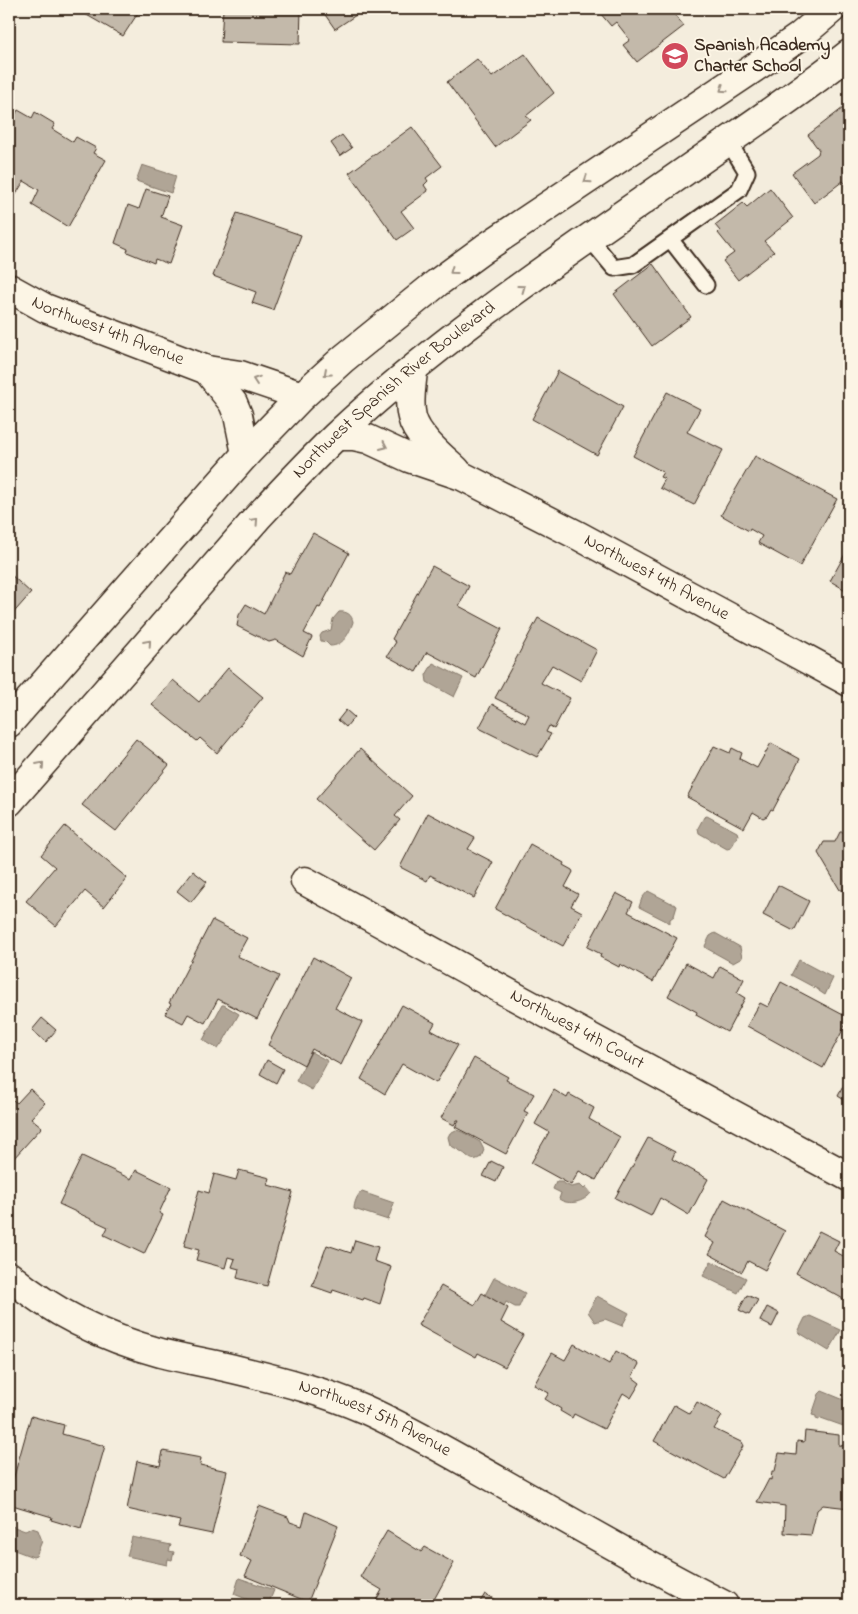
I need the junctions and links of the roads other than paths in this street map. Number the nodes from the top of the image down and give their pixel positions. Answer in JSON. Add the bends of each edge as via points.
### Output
{"nodes":[{"id":1,"x":832,"y":9,"type":"edge"},
{"id":2,"x":849,"y":54,"type":"edge"},
{"id":3,"x":728,"y":141,"type":"junction"},
{"id":4,"x":590,"y":239,"type":"junction"},
{"id":5,"x":670,"y":239,"type":"junction"},
{"id":6,"x":706,"y":285,"type":"dead end"},
{"id":7,"x":9,"y":288,"type":"edge"},
{"id":8,"x":208,"y":370,"type":"junction"},
{"id":9,"x":413,"y":370,"type":"junction"},
{"id":10,"x":302,"y":396,"type":"junction"},
{"id":11,"x":337,"y":436,"type":"junction"},
{"id":12,"x":246,"y":454,"type":"junction"},
{"id":13,"x":462,"y":476,"type":"junction"},
{"id":14,"x":849,"y":682,"type":"edge"},
{"id":15,"x":9,"y":724,"type":"edge"},
{"id":16,"x":9,"y":802,"type":"edge"},
{"id":17,"x":305,"y":881,"type":"dead end"},
{"id":18,"x":849,"y":1177,"type":"edge"},
{"id":19,"x":9,"y":1276,"type":"edge"},
{"id":20,"x":724,"y":1605,"type":"edge"}],
"edges":[{"from":1,"to":10,"type":"street","one_way":true,"via":[[760,64],[485,248],[343,359]]},
{"from":2,"to":3,"type":"street","name":"Northwest Spanish River Boulevard"},
{"from":3,"to":4,"type":"street","name":"Northwest Spanish River Boulevard"},
{"from":3,"to":5,"type":"lane","via":[[747,172],[739,190]]},
{"from":4,"to":5,"type":"lane","via":[[614,268],[633,265]]},
{"from":9,"to":4,"type":"street","name":"Northwest Spanish River Boulevard","one_way":true},
{"from":5,"to":6,"type":"lane"},
{"from":7,"to":8,"type":"street","name":"Northwest 4th Avenue","via":[[45,308]]},
{"from":10,"to":8,"type":"street","name":"Northwest 4th Avenue","one_way":true,"via":[[240,375]]},
{"from":8,"to":12,"type":"street","via":[[233,403]]},
{"from":9,"to":11,"type":"street","name":"Northwest Spanish River Boulevard"},
{"from":9,"to":13,"type":"street","name":"Northwest 4th Avenue","via":[[412,418],[417,429]]},
{"from":10,"to":12,"type":"street"},
{"from":11,"to":13,"type":"street","name":"Northwest 4th Avenue","one_way":true,"via":[[368,439],[409,458]]},
{"from":16,"to":11,"type":"street","name":"Northwest Spanish River Boulevard","one_way":true,"via":[[257,518]]},
{"from":12,"to":15,"type":"street"},
{"from":13,"to":14,"type":"street","name":"Northwest 4th Avenue"},
{"from":17,"to":18,"type":"street","name":"Northwest 4th Court"},
{"from":19,"to":20,"type":"street","name":"Northwest 5th Avenue","via":[[65,1314],[112,1336],[160,1352],[301,1386],[363,1409],[422,1438]]}]}
